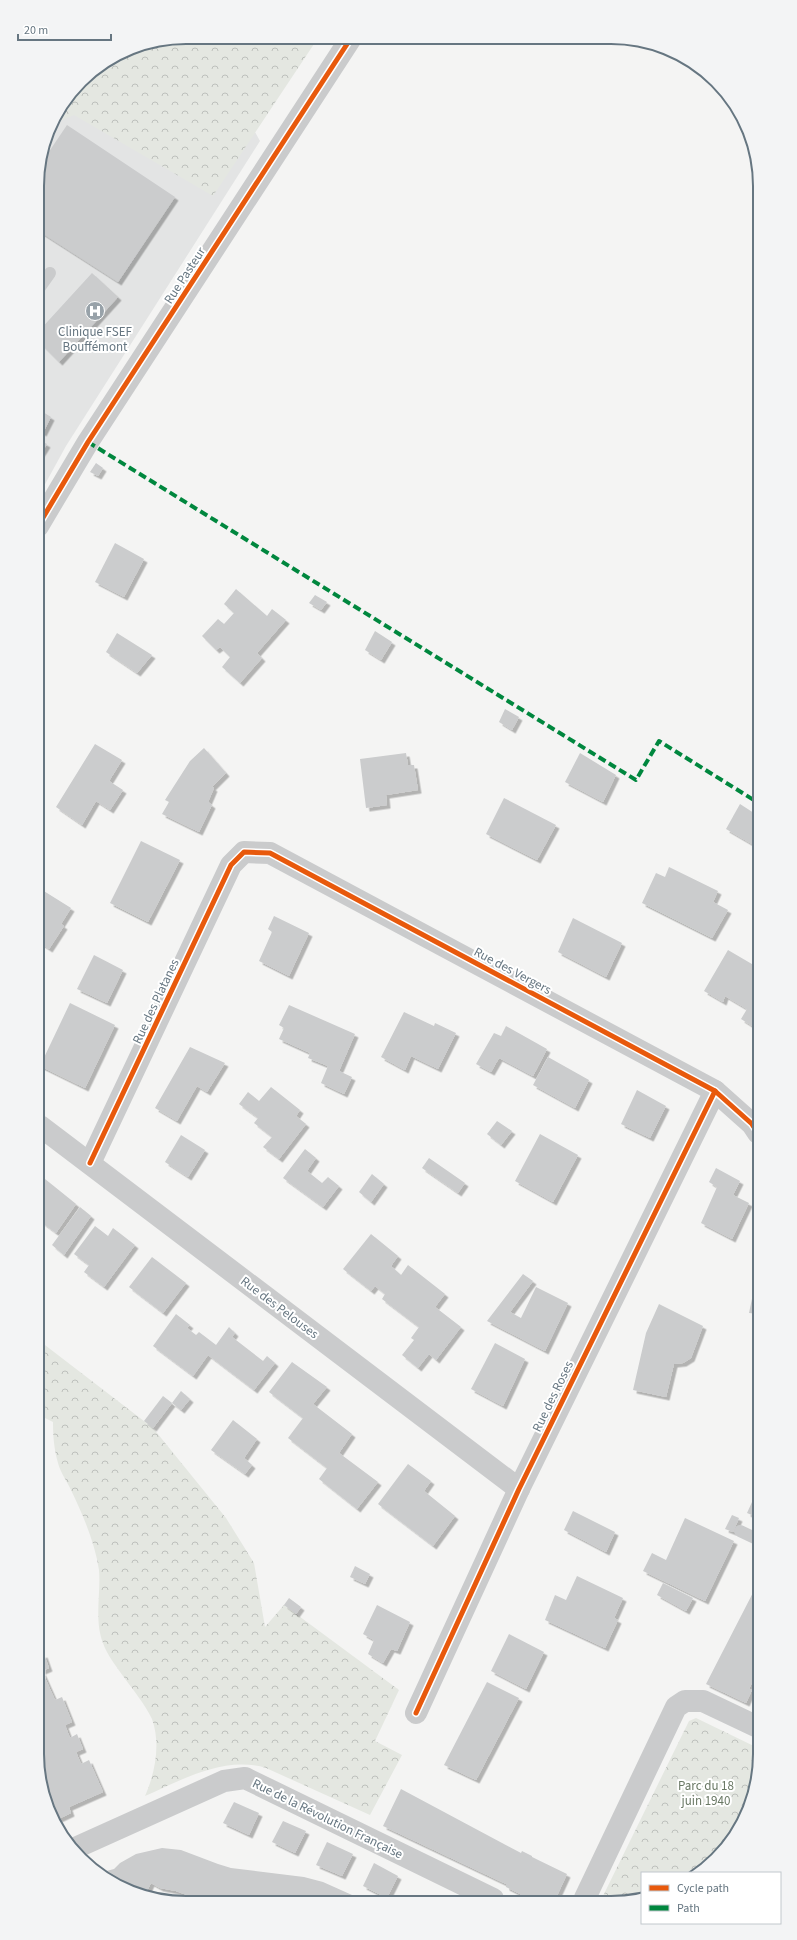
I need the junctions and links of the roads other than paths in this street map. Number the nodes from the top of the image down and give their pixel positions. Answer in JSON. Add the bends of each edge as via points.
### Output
{"nodes":[{"id":1,"x":347,"y":44,"type":"edge"},
{"id":2,"x":50,"y":273,"type":"dead end"},
{"id":3,"x":44,"y":282,"type":"edge"},
{"id":4,"x":44,"y":516,"type":"edge"},
{"id":5,"x":244,"y":852,"type":"joint"},
{"id":6,"x":715,"y":1092,"type":"junction"},
{"id":7,"x":753,"y":1126,"type":"edge"},
{"id":8,"x":44,"y":1129,"type":"edge"},
{"id":9,"x":90,"y":1163,"type":"junction"},
{"id":10,"x":519,"y":1489,"type":"junction"},
{"id":11,"x":740,"y":1532,"type":"dead end"},
{"id":12,"x":753,"y":1537,"type":"edge"},
{"id":13,"x":416,"y":1712,"type":"dead end"},
{"id":14,"x":753,"y":1725,"type":"edge"},
{"id":15,"x":78,"y":1847,"type":"edge"},
{"id":16,"x":488,"y":1896,"type":"edge"},
{"id":17,"x":586,"y":1896,"type":"edge"}],
"edges":[{"from":1,"to":4,"type":"street","name":"Rue Pasteur","via":[[88,442]]},
{"from":2,"to":3,"type":"lane"},
{"from":5,"to":6,"type":"street","name":"Rue des Vergers","via":[[270,853]]},
{"from":5,"to":9,"type":"street","name":"Rue des Platanes","via":[[232,865]]},
{"from":6,"to":7,"type":"street","name":"Rue des Vergers"},
{"from":6,"to":10,"type":"street","name":"Rue des Roses"},
{"from":8,"to":9,"type":"street","name":"Rue des Pelouses"},
{"from":9,"to":10,"type":"street","name":"Rue des Pelouses"},
{"from":10,"to":13,"type":"street","name":"Rue des Roses"},
{"from":11,"to":12,"type":"lane"},
{"from":14,"to":17,"type":"street","via":[[703,1701],[685,1701],[676,1707]]},
{"from":15,"to":16,"type":"street","name":"Rue de la Révolution Française","via":[[224,1781],[245,1778]]}]}
